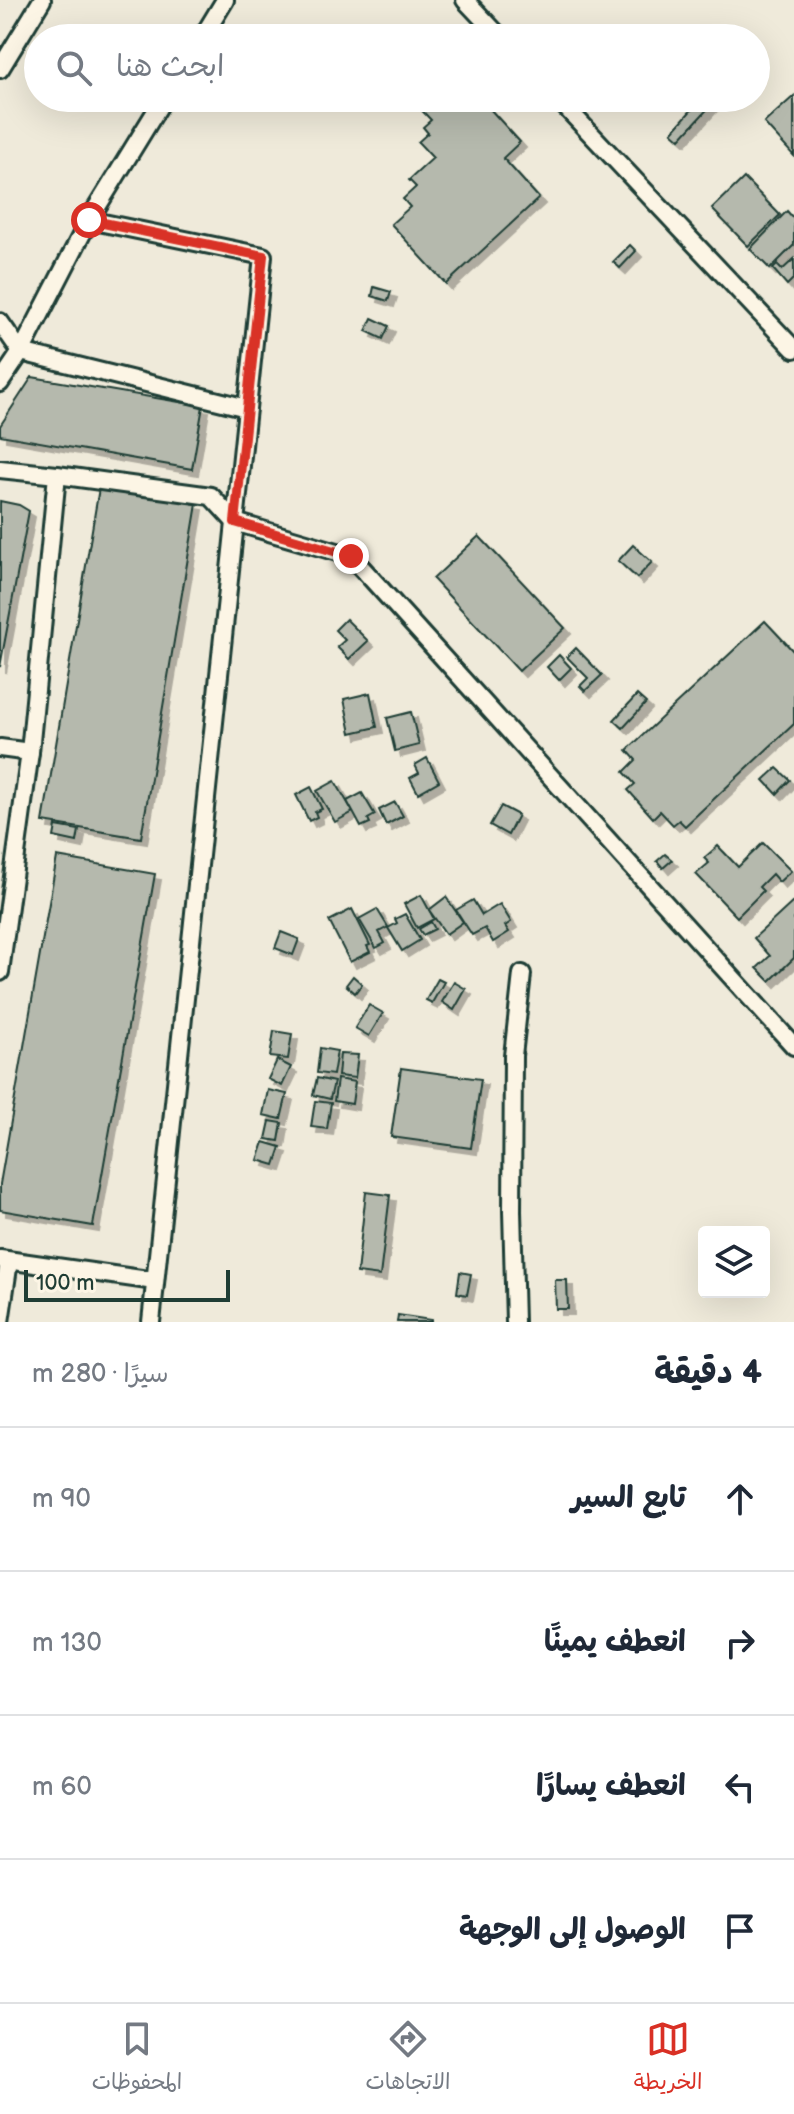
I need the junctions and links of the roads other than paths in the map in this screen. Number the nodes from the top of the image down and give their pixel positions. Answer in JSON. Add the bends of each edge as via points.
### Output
{"nodes":[{"id":1,"x":42,"y":0,"type":"edge"},
{"id":2,"x":225,"y":0,"type":"edge"},
{"id":3,"x":465,"y":0,"type":"edge"},
{"id":4,"x":27,"y":24,"type":"edge"},
{"id":5,"x":210,"y":24,"type":"edge"},
{"id":6,"x":488,"y":24,"type":"edge"},
{"id":7,"x":24,"y":30,"type":"edge"},
{"id":8,"x":0,"y":69,"type":"edge"},
{"id":9,"x":155,"y":112,"type":"edge"},
{"id":10,"x":570,"y":112,"type":"edge"},
{"id":11,"x":89,"y":220,"type":"junction"},
{"id":12,"x":0,"y":322,"type":"edge"},
{"id":13,"x":794,"y":349,"type":"edge"},
{"id":14,"x":21,"y":352,"type":"junction"},
{"id":15,"x":0,"y":383,"type":"edge"},
{"id":16,"x":247,"y":408,"type":"junction"},
{"id":17,"x":0,"y":469,"type":"edge"},
{"id":18,"x":57,"y":475,"type":"junction"},
{"id":19,"x":235,"y":522,"type":"junction"},
{"id":20,"x":0,"y":748,"type":"edge"},
{"id":21,"x":30,"y":752,"type":"junction"},
{"id":22,"x":0,"y":972,"type":"edge"},
{"id":23,"x":522,"y":974,"type":"dead end"},
{"id":24,"x":794,"y":1046,"type":"edge"},
{"id":25,"x":4,"y":1260,"type":"edge"},
{"id":26,"x":155,"y":1281,"type":"junction"},
{"id":27,"x":0,"y":1322,"type":"edge"},
{"id":28,"x":151,"y":1322,"type":"edge"},
{"id":29,"x":515,"y":1322,"type":"edge"}],
"edges":[{"from":1,"to":4,"type":"street"},
{"from":2,"to":5,"type":"street"},
{"from":3,"to":6,"type":"street"},
{"from":7,"to":8,"type":"street"},
{"from":9,"to":11,"type":"street"},
{"from":10,"to":13,"type":"street"},
{"from":11,"to":14,"type":"street"},
{"from":11,"to":16,"type":"street","via":[[263,256]]},
{"from":12,"to":14,"type":"street"},
{"from":14,"to":15,"type":"street"},
{"from":14,"to":16,"type":"street"},
{"from":16,"to":19,"type":"street"},
{"from":17,"to":18,"type":"street"},
{"from":18,"to":19,"type":"street","via":[[211,496]]},
{"from":18,"to":21,"type":"street"},
{"from":19,"to":24,"type":"street","via":[[351,556]]},
{"from":19,"to":26,"type":"street"},
{"from":20,"to":21,"type":"street"},
{"from":21,"to":22,"type":"street"},
{"from":23,"to":29,"type":"street","via":[[513,1056]]},
{"from":25,"to":26,"type":"street"},
{"from":25,"to":27,"type":"street"},
{"from":26,"to":28,"type":"street"}]}
